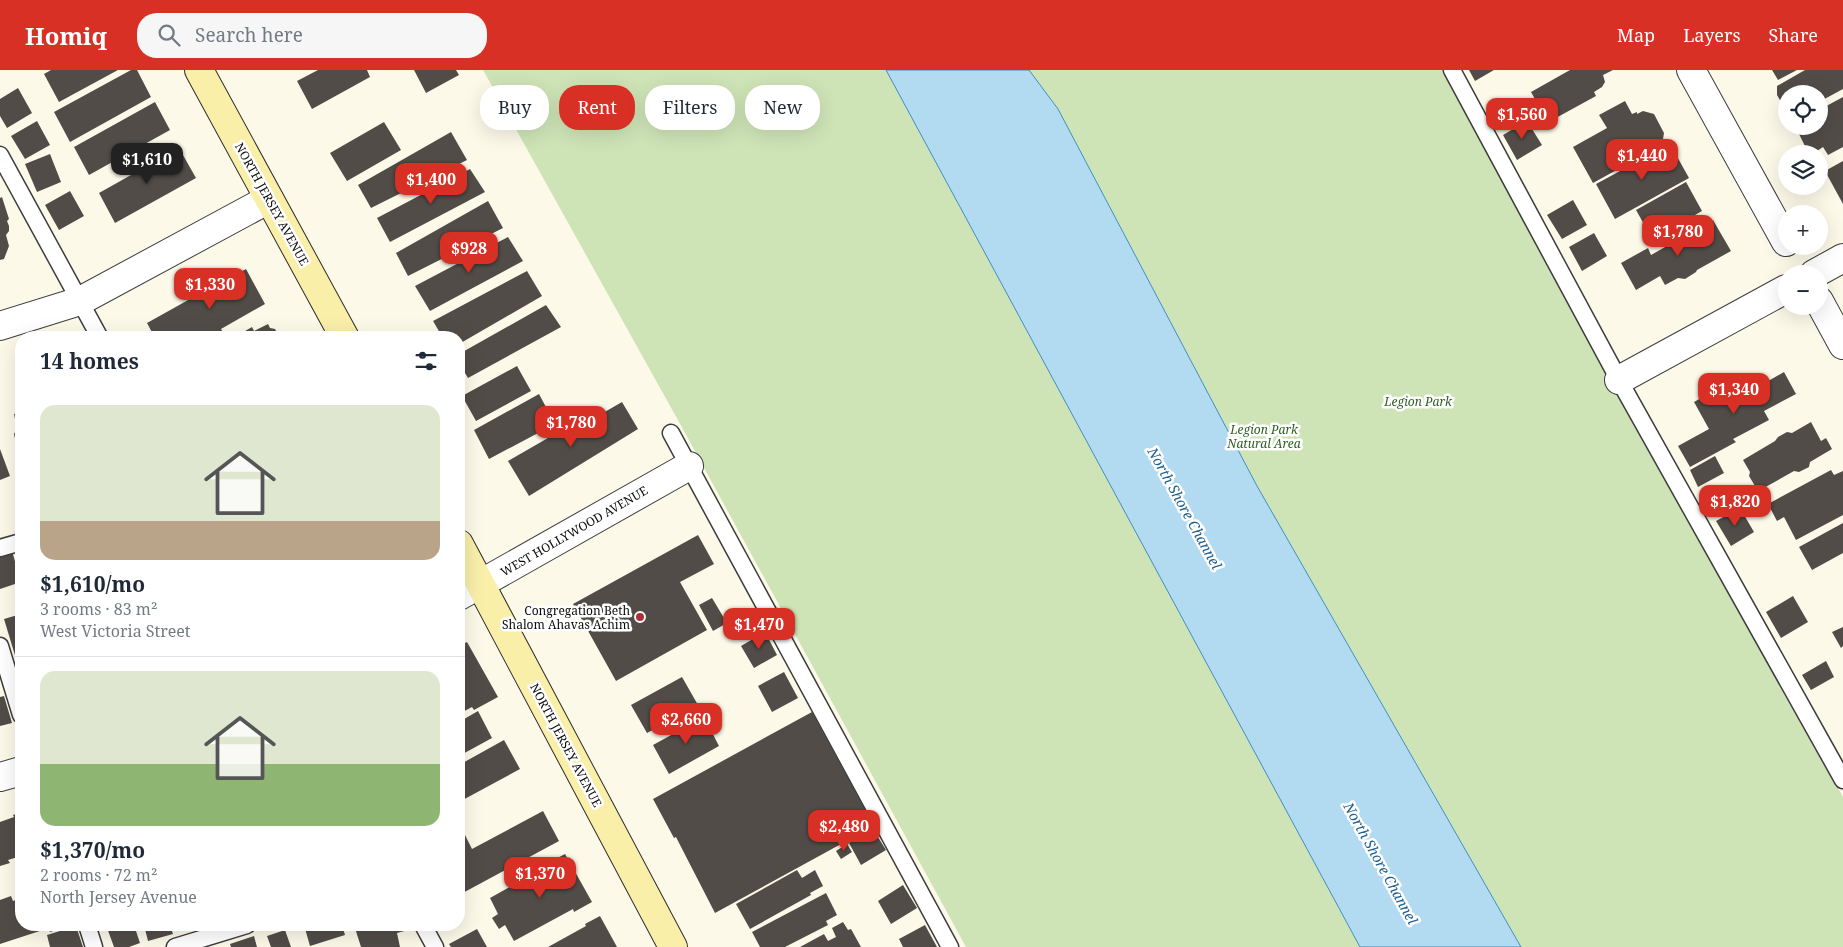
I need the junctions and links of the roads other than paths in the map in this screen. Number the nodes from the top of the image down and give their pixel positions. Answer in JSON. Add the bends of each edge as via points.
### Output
{"nodes":[{"id":1,"x":199,"y":70,"type":"edge"},
{"id":2,"x":1452,"y":70,"type":"edge"},
{"id":3,"x":1691,"y":70,"type":"edge"},
{"id":4,"x":0,"y":154,"type":"edge"},
{"id":5,"x":270,"y":199,"type":"junction"},
{"id":6,"x":1778,"y":228,"type":"edge"},
{"id":7,"x":1843,"y":258,"type":"edge"},
{"id":8,"x":1828,"y":266,"type":"edge"},
{"id":9,"x":1778,"y":293,"type":"edge"},
{"id":10,"x":80,"y":301,"type":"junction"},
{"id":11,"x":1827,"y":315,"type":"edge"},
{"id":12,"x":0,"y":326,"type":"edge"},
{"id":13,"x":96,"y":331,"type":"edge"},
{"id":14,"x":342,"y":331,"type":"edge"},
{"id":15,"x":1843,"y":345,"type":"edge"},
{"id":16,"x":1619,"y":380,"type":"junction"},
{"id":17,"x":671,"y":433,"type":"dead end"},
{"id":18,"x":689,"y":466,"type":"junction"},
{"id":19,"x":15,"y":544,"type":"edge"},
{"id":20,"x":0,"y":548,"type":"edge"},
{"id":21,"x":465,"y":569,"type":"edge"},
{"id":22,"x":470,"y":590,"type":"edge"},
{"id":23,"x":0,"y":646,"type":"edge"},
{"id":24,"x":15,"y":695,"type":"edge"},
{"id":25,"x":15,"y":773,"type":"edge"},
{"id":26,"x":0,"y":777,"type":"edge"},
{"id":27,"x":1843,"y":780,"type":"edge"},
{"id":28,"x":89,"y":931,"type":"edge"},
{"id":29,"x":227,"y":931,"type":"edge"},
{"id":30,"x":426,"y":931,"type":"edge"},
{"id":31,"x":94,"y":947,"type":"edge"},
{"id":32,"x":175,"y":947,"type":"edge"},
{"id":33,"x":435,"y":947,"type":"edge"},
{"id":34,"x":673,"y":947,"type":"edge"},
{"id":35,"x":950,"y":947,"type":"edge"}],
"edges":[{"from":1,"to":5,"type":"main road","name":"NORTH JERSEY AVENUE"},
{"from":2,"to":16,"type":"lane"},
{"from":3,"to":6,"type":"street"},
{"from":4,"to":10,"type":"lane"},
{"from":5,"to":10,"type":"street"},
{"from":5,"to":14,"type":"main road","name":"NORTH JERSEY AVENUE"},
{"from":7,"to":8,"type":"street"},
{"from":9,"to":16,"type":"street"},
{"from":10,"to":12,"type":"street"},
{"from":10,"to":13,"type":"lane"},
{"from":11,"to":15,"type":"street"},
{"from":16,"to":27,"type":"lane"},
{"from":17,"to":18,"type":"lane"},
{"from":18,"to":22,"type":"street","name":"WEST HOLLYWOOD AVENUE"},
{"from":18,"to":35,"type":"lane"},
{"from":19,"to":20,"type":"lane"},
{"from":21,"to":22,"type":"main road","name":"NORTH JERSEY AVENUE"},
{"from":22,"to":34,"type":"main road","name":"NORTH JERSEY AVENUE"},
{"from":23,"to":24,"type":"lane"},
{"from":25,"to":26,"type":"street"},
{"from":28,"to":31,"type":"lane"},
{"from":29,"to":32,"type":"lane"},
{"from":30,"to":33,"type":"lane"}]}
